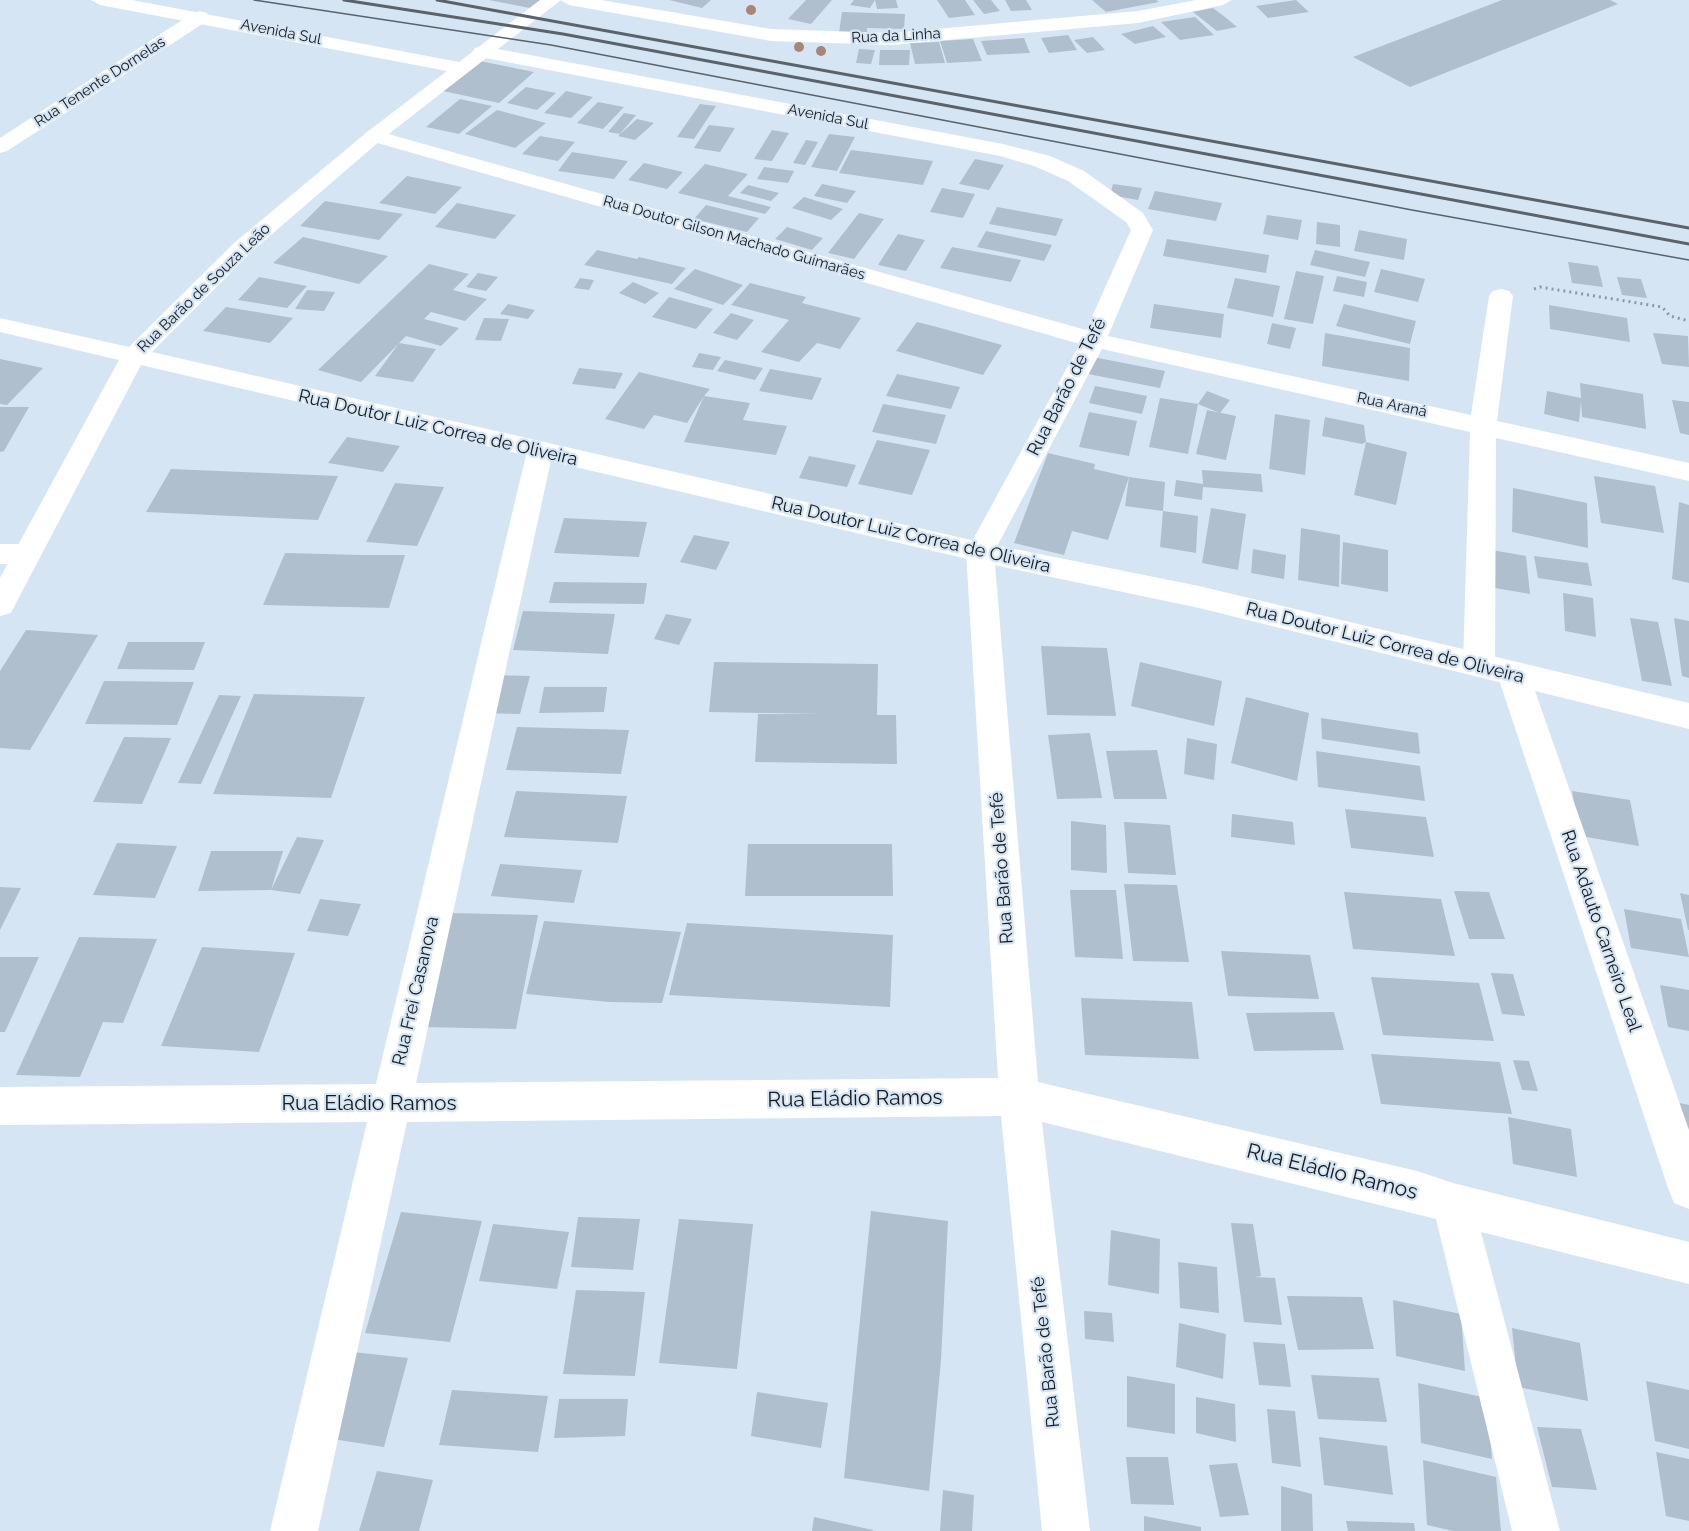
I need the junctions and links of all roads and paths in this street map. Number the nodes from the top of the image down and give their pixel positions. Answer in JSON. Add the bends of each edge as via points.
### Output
{"nodes":[{"id":1,"x":100,"y":0,"type":"edge"},
{"id":2,"x":552,"y":0,"type":"edge"},
{"id":3,"x":569,"y":0,"type":"edge"},
{"id":4,"x":1222,"y":0,"type":"edge"},
{"id":5,"x":200,"y":17,"type":"junction"},
{"id":6,"x":482,"y":52,"type":"junction"},
{"id":7,"x":461,"y":68,"type":"junction"},
{"id":8,"x":374,"y":136,"type":"junction"},
{"id":9,"x":0,"y":147,"type":"edge"},
{"id":10,"x":1138,"y":241,"type":"joint"},
{"id":11,"x":1501,"y":296,"type":"joint"},
{"id":12,"x":1689,"y":321,"type":"edge"},
{"id":13,"x":0,"y":325,"type":"edge"},
{"id":14,"x":1094,"y":340,"type":"junction"},
{"id":15,"x":133,"y":357,"type":"junction"},
{"id":16,"x":1483,"y":424,"type":"junction"},
{"id":17,"x":540,"y":452,"type":"junction"},
{"id":18,"x":1689,"y":472,"type":"edge"},
{"id":19,"x":980,"y":552,"type":"junction"},
{"id":20,"x":13,"y":554,"type":"edge"},
{"id":21,"x":0,"y":605,"type":"edge"},
{"id":22,"x":1479,"y":665,"type":"junction"},
{"id":23,"x":1513,"y":674,"type":"junction"},
{"id":24,"x":1689,"y":716,"type":"edge"},
{"id":25,"x":1019,"y":1097,"type":"junction"},
{"id":26,"x":390,"y":1104,"type":"junction"},
{"id":27,"x":0,"y":1106,"type":"edge"},
{"id":28,"x":1689,"y":1188,"type":"edge"},
{"id":29,"x":1453,"y":1204,"type":"junction"},
{"id":30,"x":1689,"y":1263,"type":"edge"},
{"id":31,"x":294,"y":1531,"type":"edge"},
{"id":32,"x":1066,"y":1531,"type":"edge"},
{"id":33,"x":1536,"y":1531,"type":"edge"}],
"edges":[{"from":1,"to":5,"type":"street","name":"Avenida Sul"},
{"from":2,"to":6,"type":"street","name":"Rua Barão de Souza Leão"},
{"from":3,"to":4,"type":"street","name":"Rua da Linha","via":[[771,34],[835,39],[891,39],[1081,15],[1138,17]]},
{"from":5,"to":7,"type":"street","name":"Avenida Sul"},
{"from":5,"to":9,"type":"street","name":"Rua Tenente Dornelas"},
{"from":6,"to":7,"type":"street","name":"Rua Barão de Souza Leão"},
{"from":6,"to":10,"type":"street","name":"Avenida Sul","via":[[1003,150],[1042,161],[1076,176],[1135,219],[1142,230]]},
{"from":7,"to":8,"type":"street","name":"Rua Barão de Souza Leão"},
{"from":8,"to":14,"type":"street","name":"Rua Doutor Gilson Machado Guimarães"},
{"from":8,"to":15,"type":"street","name":"Rua Barão de Souza Leão","via":[[242,249]]},
{"from":10,"to":14,"type":"street","name":"Rua Barão de Tefé"},
{"from":11,"to":12,"type":"path","via":[[1540,287],[1662,307],[1670,316]]},
{"from":11,"to":16,"type":"street"},
{"from":13,"to":15,"type":"street","name":"Rua Doutor Luiz Correa de Oliveira"},
{"from":14,"to":16,"type":"street","name":"Rua Araná"},
{"from":14,"to":19,"type":"street","name":"Rua Barão de Tefé"},
{"from":15,"to":17,"type":"street","name":"Rua Doutor Luiz Correa de Oliveira"},
{"from":15,"to":20,"type":"street","name":"Rua Barão de Souza Leão"},
{"from":16,"to":18,"type":"street","name":"Rua Araná"},
{"from":16,"to":22,"type":"street"},
{"from":17,"to":19,"type":"street","name":"Rua Doutor Luiz Correa de Oliveira"},
{"from":17,"to":26,"type":"street","name":"Rua Frei Casanova"},
{"from":19,"to":22,"type":"street","name":"Rua Doutor Luiz Correa de Oliveira","via":[[1199,597]]},
{"from":19,"to":25,"type":"street","name":"Rua Barão de Tefé"},
{"from":20,"to":21,"type":"street","name":"Rua Barão de Souza Leão"},
{"from":22,"to":23,"type":"street","name":"Rua Doutor Luiz Correa de Oliveira"},
{"from":23,"to":24,"type":"street","name":"Rua Doutor Luiz Correa de Oliveira"},
{"from":23,"to":28,"type":"street","name":"Rua Adauto Carneiro Leal"},
{"from":25,"to":26,"type":"street","name":"Rua Eládio Ramos"},
{"from":25,"to":29,"type":"street","name":"Rua Eládio Ramos","via":[[1417,1192]]},
{"from":25,"to":32,"type":"street","name":"Rua Barão de Tefé"},
{"from":26,"to":27,"type":"street","name":"Rua Eládio Ramos"},
{"from":26,"to":31,"type":"street","name":"Rua Frei Casanova"},
{"from":29,"to":30,"type":"street","name":"Rua Eládio Ramos"},
{"from":29,"to":33,"type":"street"}]}
